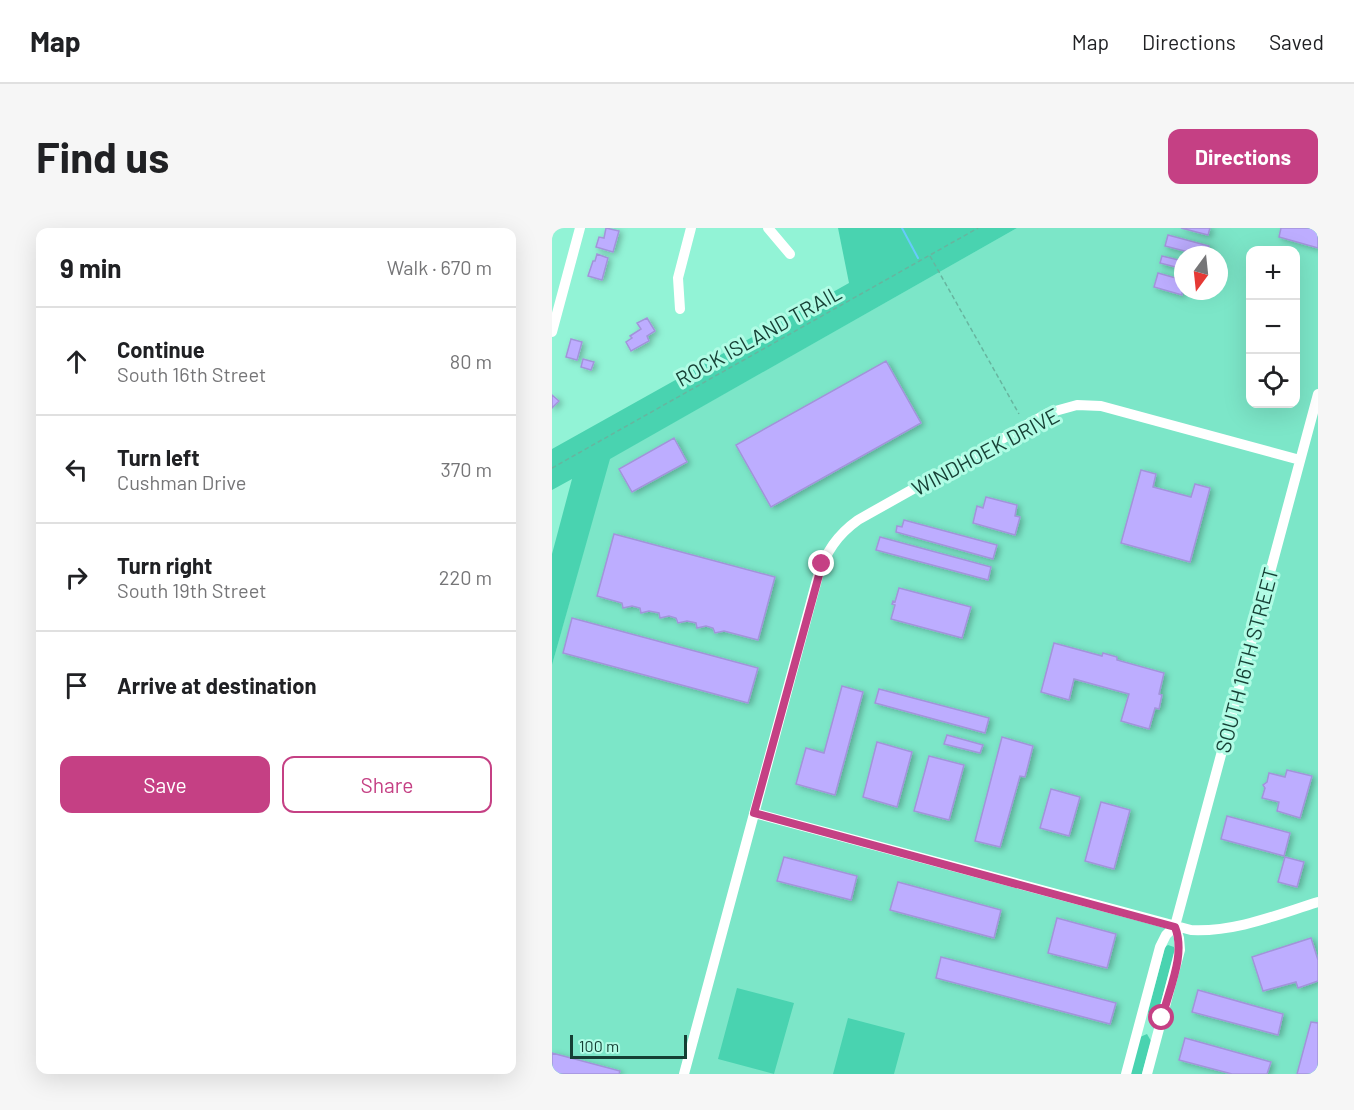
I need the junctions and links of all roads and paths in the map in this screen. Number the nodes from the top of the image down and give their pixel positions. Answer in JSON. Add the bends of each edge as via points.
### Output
{"nodes":[{"id":1,"x":580,"y":228,"type":"edge"},
{"id":2,"x":691,"y":228,"type":"edge"},
{"id":3,"x":768,"y":228,"type":"edge"},
{"id":4,"x":978,"y":228,"type":"edge"},
{"id":5,"x":790,"y":254,"type":"dead end"},
{"id":6,"x":929,"y":255,"type":"junction"},
{"id":7,"x":680,"y":309,"type":"dead end"},
{"id":8,"x":552,"y":332,"type":"edge"},
{"id":9,"x":1318,"y":394,"type":"edge"},
{"id":10,"x":1019,"y":414,"type":"dead end"},
{"id":11,"x":1300,"y":460,"type":"junction"},
{"id":12,"x":552,"y":468,"type":"edge"},
{"id":13,"x":754,"y":813,"type":"junction"},
{"id":14,"x":1318,"y":902,"type":"edge"},
{"id":15,"x":1175,"y":927,"type":"junction"},
{"id":16,"x":1140,"y":1023,"type":"junction"},
{"id":17,"x":1159,"y":1028,"type":"junction"},
{"id":18,"x":684,"y":1074,"type":"edge"},
{"id":19,"x":1126,"y":1074,"type":"edge"},
{"id":20,"x":1146,"y":1074,"type":"edge"}],
"edges":[{"from":1,"to":8,"type":"street"},
{"from":2,"to":7,"type":"street","via":[[678,278]]},
{"from":3,"to":5,"type":"street"},
{"from":4,"to":6,"type":"path","name":"ROCK ISLAND TRAIL"},
{"from":6,"to":10,"type":"path"},
{"from":6,"to":12,"type":"path","name":"ROCK ISLAND TRAIL"},
{"from":9,"to":11,"type":"street","name":"SOUTH 16TH STREET"},
{"from":11,"to":13,"type":"street","name":"WINDHOEK DRIVE","via":[[1101,406],[1077,405],[1048,413],[858,520],[838,537],[818,576]]},
{"from":11,"to":15,"type":"street","name":"SOUTH 16TH STREET"},
{"from":13,"to":15,"type":"street"},
{"from":13,"to":18,"type":"street","name":"WINDHOEK DRIVE"},
{"from":14,"to":15,"type":"street","via":[[1238,927],[1208,931]]},
{"from":15,"to":16,"type":"street","name":"SOUTH 16TH STREET","via":[[1160,947]]},
{"from":15,"to":17,"type":"street","name":"SOUTH 16TH STREET","via":[[1180,950]]},
{"from":16,"to":17,"type":"street"},
{"from":16,"to":19,"type":"street","name":"SOUTH 16TH STREET"},
{"from":17,"to":20,"type":"street","name":"SOUTH 16TH STREET"}]}
